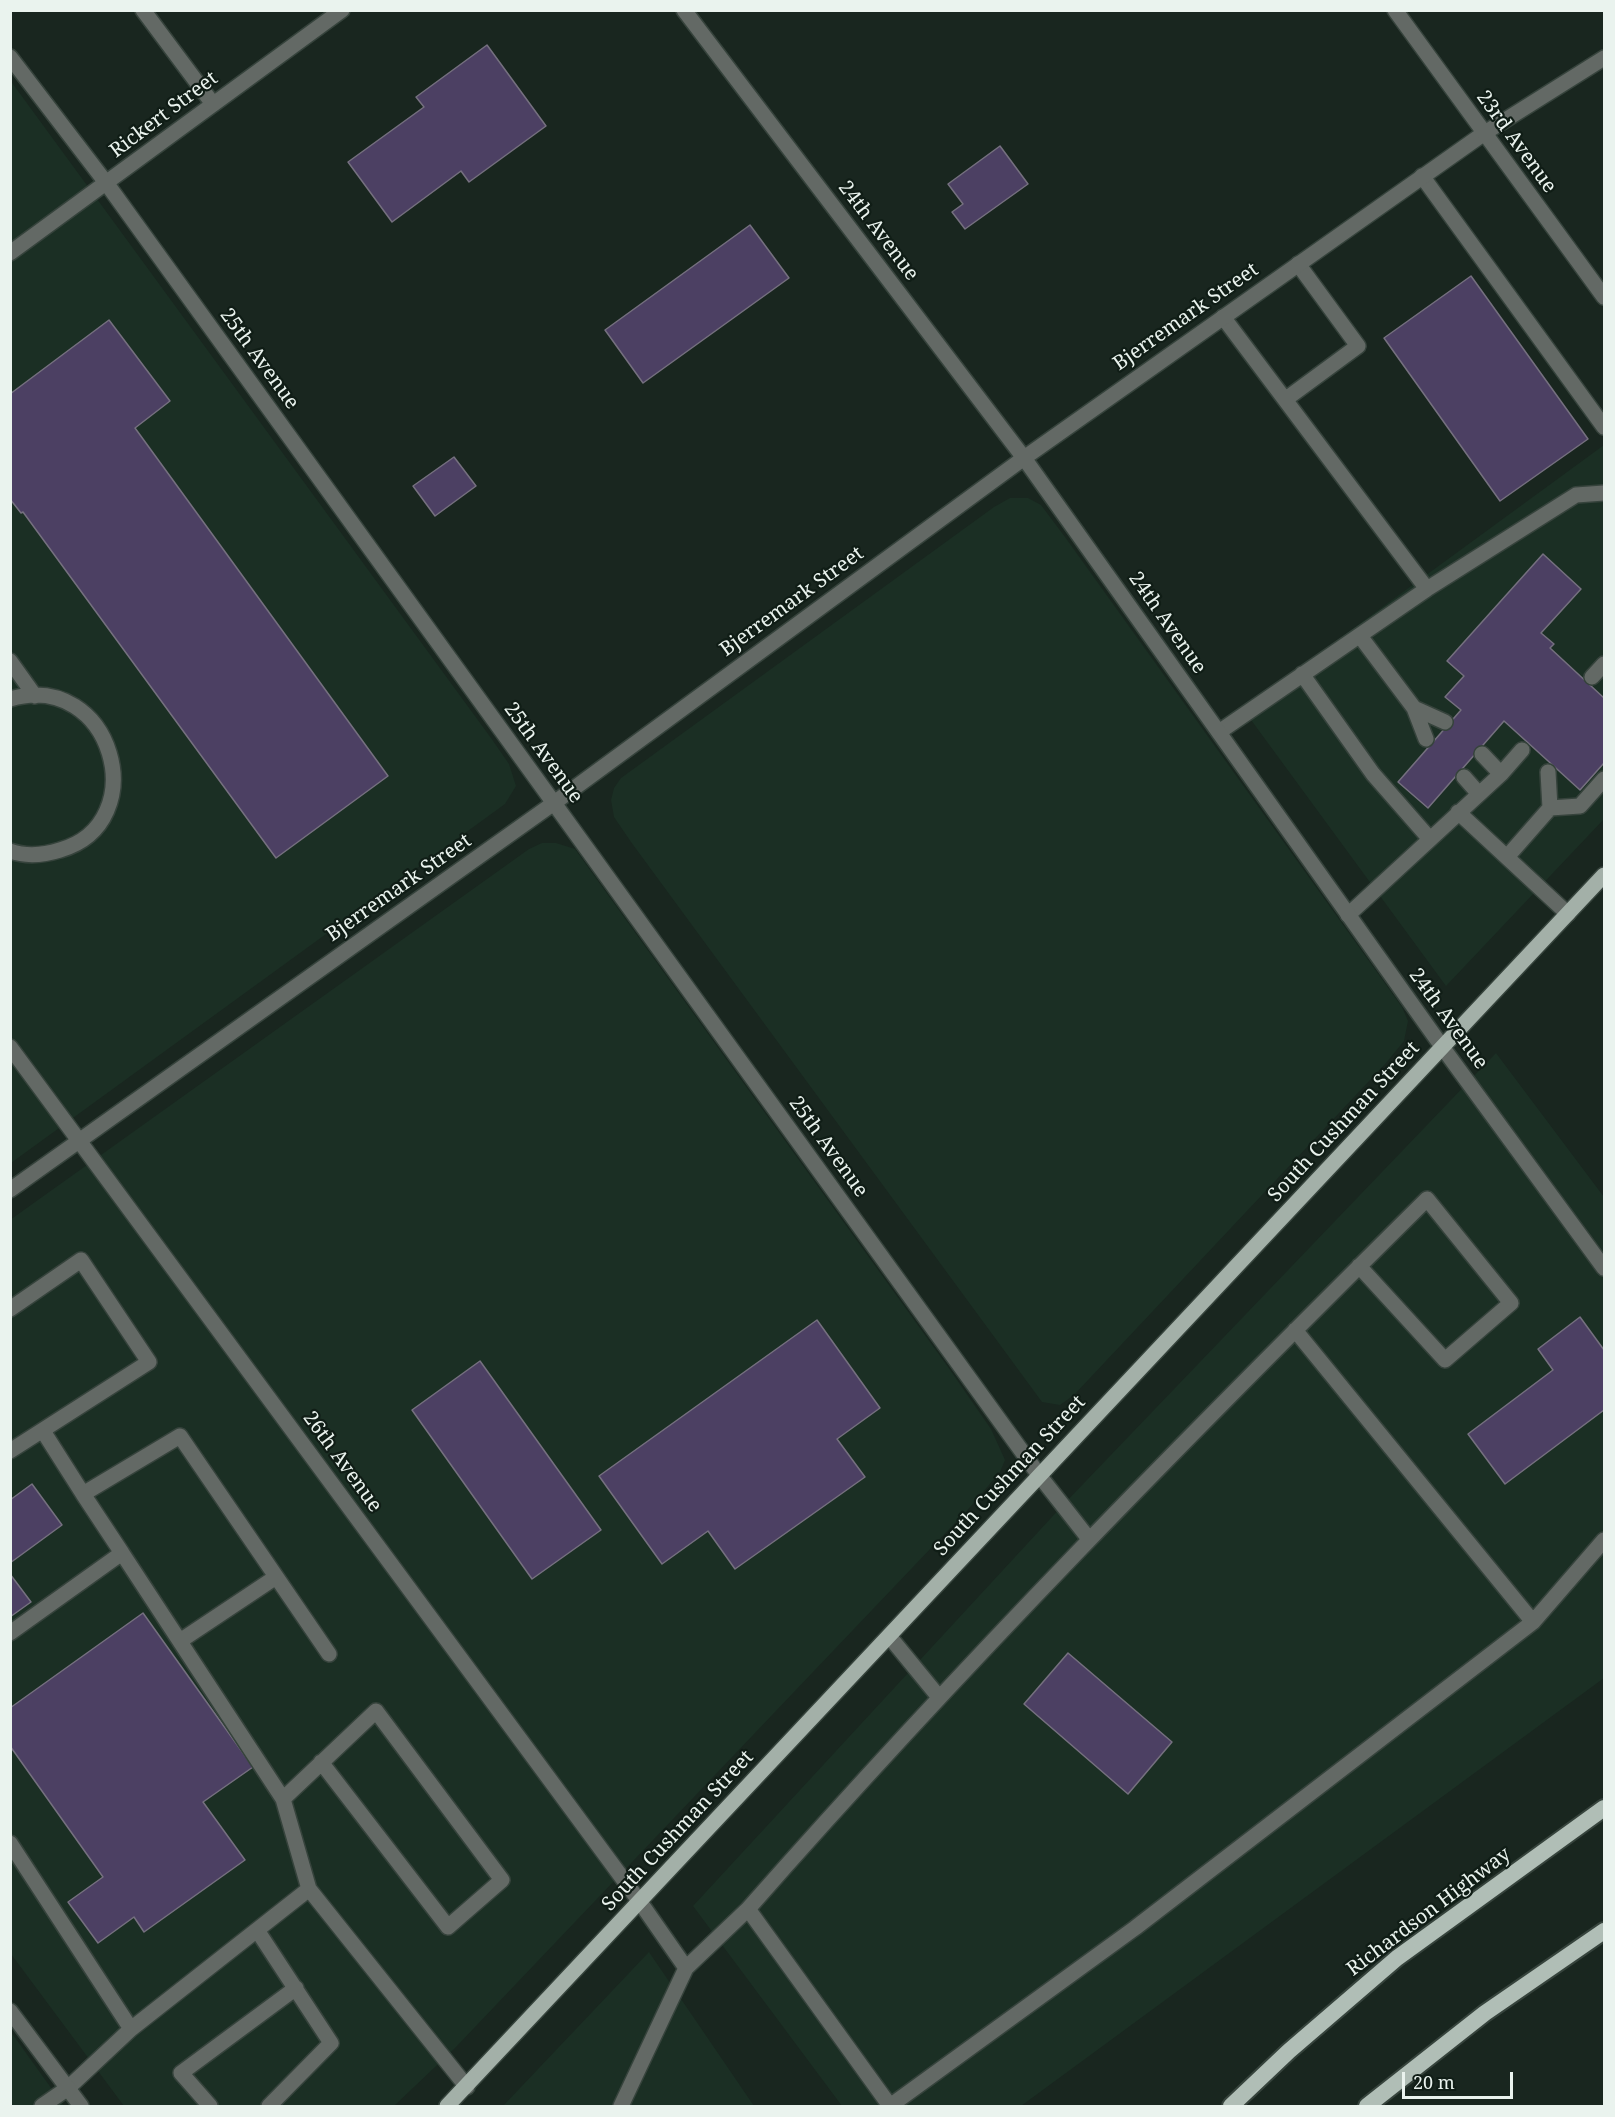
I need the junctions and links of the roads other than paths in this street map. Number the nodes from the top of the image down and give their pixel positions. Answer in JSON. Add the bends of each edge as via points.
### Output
{"nodes":[{"id":1,"x":143,"y":10,"type":"edge"},
{"id":2,"x":342,"y":10,"type":"edge"},
{"id":3,"x":684,"y":10,"type":"edge"},
{"id":4,"x":1395,"y":10,"type":"edge"},
{"id":5,"x":10,"y":57,"type":"edge"},
{"id":6,"x":1605,"y":58,"type":"edge"},
{"id":7,"x":213,"y":104,"type":"junction"},
{"id":8,"x":1483,"y":134,"type":"junction"},
{"id":9,"x":1422,"y":176,"type":"junction"},
{"id":10,"x":107,"y":184,"type":"junction"},
{"id":11,"x":10,"y":253,"type":"edge"},
{"id":12,"x":1298,"y":264,"type":"junction"},
{"id":13,"x":1605,"y":297,"type":"edge"},
{"id":14,"x":1223,"y":317,"type":"junction"},
{"id":15,"x":1286,"y":399,"type":"junction"},
{"id":16,"x":1605,"y":427,"type":"edge"},
{"id":17,"x":1024,"y":458,"type":"junction"},
{"id":18,"x":1605,"y":494,"type":"edge"},
{"id":19,"x":1427,"y":589,"type":"junction"},
{"id":20,"x":1360,"y":636,"type":"junction"},
{"id":21,"x":10,"y":662,"type":"edge"},
{"id":22,"x":1605,"y":664,"type":"edge"},
{"id":23,"x":1302,"y":674,"type":"junction"},
{"id":24,"x":1592,"y":677,"type":"dead end"},
{"id":25,"x":35,"y":696,"type":"junction"},
{"id":26,"x":10,"y":699,"type":"edge"},
{"id":27,"x":1414,"y":708,"type":"junction"},
{"id":28,"x":1445,"y":722,"type":"dead end"},
{"id":29,"x":1219,"y":732,"type":"junction"},
{"id":30,"x":1426,"y":739,"type":"dead end"},
{"id":31,"x":1522,"y":750,"type":"dead end"},
{"id":32,"x":1482,"y":754,"type":"dead end"},
{"id":33,"x":1548,"y":772,"type":"dead end"},
{"id":34,"x":1501,"y":774,"type":"junction"},
{"id":35,"x":1464,"y":777,"type":"dead end"},
{"id":36,"x":1605,"y":779,"type":"edge"},
{"id":37,"x":1479,"y":794,"type":"junction"},
{"id":38,"x":554,"y":803,"type":"junction"},
{"id":39,"x":1550,"y":808,"type":"junction"},
{"id":40,"x":1458,"y":812,"type":"junction"},
{"id":41,"x":1429,"y":838,"type":"junction"},
{"id":42,"x":10,"y":851,"type":"edge"},
{"id":43,"x":1507,"y":857,"type":"junction"},
{"id":44,"x":1605,"y":875,"type":"edge"},
{"id":45,"x":1568,"y":914,"type":"junction"},
{"id":46,"x":1348,"y":915,"type":"junction"},
{"id":47,"x":10,"y":1047,"type":"edge"},
{"id":48,"x":1443,"y":1048,"type":"junction"},
{"id":49,"x":78,"y":1141,"type":"junction"},
{"id":50,"x":10,"y":1190,"type":"edge"},
{"id":51,"x":1359,"y":1266,"type":"junction"},
{"id":52,"x":1605,"y":1268,"type":"edge"},
{"id":53,"x":10,"y":1309,"type":"edge"},
{"id":54,"x":1295,"y":1330,"type":"junction"},
{"id":55,"x":43,"y":1431,"type":"junction"},
{"id":56,"x":10,"y":1451,"type":"edge"},
{"id":57,"x":1039,"y":1475,"type":"junction"},
{"id":58,"x":83,"y":1494,"type":"junction"},
{"id":59,"x":1089,"y":1539,"type":"junction"},
{"id":60,"x":1605,"y":1540,"type":"edge"},
{"id":61,"x":122,"y":1554,"type":"junction"},
{"id":62,"x":276,"y":1577,"type":"junction"},
{"id":63,"x":1533,"y":1622,"type":"junction"},
{"id":64,"x":10,"y":1633,"type":"edge"},
{"id":65,"x":889,"y":1636,"type":"junction"},
{"id":66,"x":180,"y":1641,"type":"junction"},
{"id":67,"x":329,"y":1654,"type":"dead end"},
{"id":68,"x":938,"y":1696,"type":"junction"},
{"id":69,"x":321,"y":1762,"type":"junction"},
{"id":70,"x":283,"y":1799,"type":"junction"},
{"id":71,"x":1605,"y":1808,"type":"edge"},
{"id":72,"x":10,"y":1843,"type":"edge"},
{"id":73,"x":309,"y":1889,"type":"junction"},
{"id":74,"x":640,"y":1902,"type":"junction"},
{"id":75,"x":748,"y":1909,"type":"junction"},
{"id":76,"x":257,"y":1930,"type":"junction"},
{"id":77,"x":1605,"y":1931,"type":"edge"},
{"id":78,"x":686,"y":1968,"type":"junction"},
{"id":79,"x":296,"y":1988,"type":"junction"},
{"id":80,"x":10,"y":2011,"type":"edge"},
{"id":81,"x":131,"y":2029,"type":"junction"},
{"id":82,"x":467,"y":2087,"type":"junction"},
{"id":83,"x":68,"y":2088,"type":"junction"},
{"id":84,"x":42,"y":2106,"type":"edge"},
{"id":85,"x":81,"y":2106,"type":"edge"},
{"id":86,"x":210,"y":2106,"type":"edge"},
{"id":87,"x":269,"y":2106,"type":"edge"},
{"id":88,"x":447,"y":2106,"type":"edge"},
{"id":89,"x":621,"y":2106,"type":"edge"},
{"id":90,"x":1231,"y":2106,"type":"edge"},
{"id":91,"x":1367,"y":2106,"type":"edge"}],
"edges":[{"from":1,"to":7,"type":"street"},
{"from":2,"to":7,"type":"street","name":"Rickert Street"},
{"from":3,"to":17,"type":"street","name":"24th Avenue"},
{"from":4,"to":8,"type":"street","name":"23rd Avenue"},
{"from":5,"to":10,"type":"street","name":"25th Avenue"},
{"from":6,"to":8,"type":"street","name":"Bjerremark Street"},
{"from":7,"to":10,"type":"street","name":"Rickert Street"},
{"from":8,"to":9,"type":"street","name":"Bjerremark Street"},
{"from":8,"to":13,"type":"street","name":"23rd Avenue"},
{"from":9,"to":12,"type":"street","name":"Bjerremark Street"},
{"from":9,"to":16,"type":"street"},
{"from":10,"to":11,"type":"street","name":"Rickert Street"},
{"from":10,"to":38,"type":"street","name":"25th Avenue"},
{"from":12,"to":14,"type":"street","name":"Bjerremark Street"},
{"from":12,"to":15,"type":"street","via":[[1358,346]]},
{"from":14,"to":15,"type":"street"},
{"from":14,"to":17,"type":"street","name":"Bjerremark Street"},
{"from":15,"to":19,"type":"street"},
{"from":17,"to":29,"type":"street","name":"24th Avenue"},
{"from":17,"to":38,"type":"street","name":"Bjerremark Street"},
{"from":18,"to":19,"type":"street","via":[[1576,495]]},
{"from":19,"to":20,"type":"street"},
{"from":20,"to":23,"type":"street"},
{"from":20,"to":27,"type":"street"},
{"from":21,"to":25,"type":"street"},
{"from":22,"to":24,"type":"street"},
{"from":23,"to":29,"type":"street"},
{"from":23,"to":41,"type":"street","via":[[1373,774]]},
{"from":25,"to":26,"type":"street"},
{"from":25,"to":42,"type":"street","via":[[66,702],[88,716],[104,736],[113,761],[114,787],[106,812],[90,833],[69,848],[44,855]]},
{"from":27,"to":28,"type":"street"},
{"from":27,"to":30,"type":"street"},
{"from":29,"to":46,"type":"street","name":"24th Avenue"},
{"from":31,"to":34,"type":"street"},
{"from":32,"to":34,"type":"street"},
{"from":33,"to":39,"type":"street"},
{"from":34,"to":37,"type":"street"},
{"from":35,"to":37,"type":"street"},
{"from":36,"to":39,"type":"street","via":[[1580,806]]},
{"from":37,"to":40,"type":"street"},
{"from":38,"to":49,"type":"street","name":"Bjerremark Street"},
{"from":38,"to":57,"type":"street","name":"25th Avenue"},
{"from":39,"to":43,"type":"street"},
{"from":40,"to":41,"type":"street"},
{"from":40,"to":43,"type":"street"},
{"from":41,"to":46,"type":"street"},
{"from":43,"to":45,"type":"street"},
{"from":44,"to":45,"type":"main road","name":"South Cushman Street"},
{"from":45,"to":48,"type":"main road","name":"South Cushman Street"},
{"from":46,"to":48,"type":"street","name":"24th Avenue"},
{"from":47,"to":49,"type":"street","name":"26th Avenue"},
{"from":48,"to":52,"type":"street","name":"24th Avenue"},
{"from":48,"to":57,"type":"main road","name":"South Cushman Street"},
{"from":49,"to":50,"type":"street","name":"Bjerremark Street"},
{"from":49,"to":74,"type":"street","name":"26th Avenue"},
{"from":51,"to":51,"type":"street","via":[[1427,1199],[1511,1304],[1445,1360]]},
{"from":51,"to":54,"type":"street"},
{"from":53,"to":55,"type":"street","via":[[81,1260],[149,1362]]},
{"from":54,"to":59,"type":"street"},
{"from":54,"to":63,"type":"street"},
{"from":55,"to":56,"type":"street"},
{"from":55,"to":58,"type":"street"},
{"from":57,"to":59,"type":"street","name":"25th Avenue"},
{"from":57,"to":65,"type":"main road","name":"South Cushman Street"},
{"from":58,"to":61,"type":"street"},
{"from":58,"to":62,"type":"street","via":[[180,1436]]},
{"from":59,"to":68,"type":"street"},
{"from":60,"to":63,"type":"street"},
{"from":61,"to":64,"type":"street"},
{"from":61,"to":66,"type":"street"},
{"from":62,"to":66,"type":"street"},
{"from":62,"to":67,"type":"street"},
{"from":63,"to":75,"type":"street","via":[[1135,1928],[890,2106]]},
{"from":65,"to":68,"type":"street"},
{"from":65,"to":74,"type":"main road","name":"South Cushman Street"},
{"from":66,"to":70,"type":"street"},
{"from":68,"to":75,"type":"street"},
{"from":69,"to":69,"type":"street","via":[[376,1711],[502,1880],[448,1927]]},
{"from":69,"to":70,"type":"street"},
{"from":70,"to":73,"type":"street"},
{"from":71,"to":90,"type":"highway","name":"Richardson Highway","via":[[1397,1958]]},
{"from":72,"to":81,"type":"street"},
{"from":73,"to":76,"type":"street"},
{"from":73,"to":82,"type":"street"},
{"from":74,"to":78,"type":"street","name":"26th Avenue"},
{"from":74,"to":82,"type":"main road","name":"South Cushman Street"},
{"from":75,"to":78,"type":"street"},
{"from":76,"to":79,"type":"street"},
{"from":76,"to":81,"type":"street"},
{"from":77,"to":91,"type":"highway","via":[[1485,2013]]},
{"from":78,"to":89,"type":"street"},
{"from":79,"to":86,"type":"street","via":[[181,2073]]},
{"from":79,"to":87,"type":"street","via":[[331,2043]]},
{"from":80,"to":83,"type":"street"},
{"from":81,"to":83,"type":"street"},
{"from":82,"to":88,"type":"main road","name":"South Cushman Street"},
{"from":83,"to":84,"type":"street"},
{"from":83,"to":85,"type":"street"}]}
